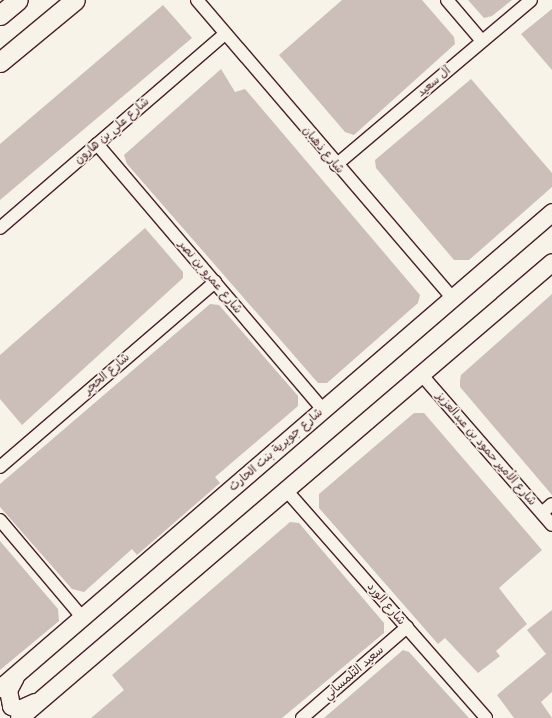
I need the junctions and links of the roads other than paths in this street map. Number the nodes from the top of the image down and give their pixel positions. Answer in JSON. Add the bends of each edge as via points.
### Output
{"nodes":[{"id":1,"x":18,"y":0,"type":"edge"},
{"id":2,"x":75,"y":0,"type":"edge"},
{"id":3,"x":197,"y":0,"type":"edge"},
{"id":4,"x":446,"y":0,"type":"edge"},
{"id":5,"x":531,"y":0,"type":"edge"},
{"id":6,"x":0,"y":15,"type":"edge"},
{"id":7,"x":225,"y":34,"type":"junction"},
{"id":8,"x":482,"y":41,"type":"junction"},
{"id":9,"x":0,"y":62,"type":"edge"},
{"id":10,"x":97,"y":144,"type":"junction"},
{"id":11,"x":336,"y":165,"type":"junction"},
{"id":12,"x":552,"y":212,"type":"edge"},
{"id":13,"x":0,"y":228,"type":"edge"},
{"id":14,"x":552,"y":262,"type":"edge"},
{"id":15,"x":215,"y":282,"type":"junction"},
{"id":16,"x":452,"y":298,"type":"junction"},
{"id":17,"x":420,"y":373,"type":"junction"},
{"id":18,"x":323,"y":410,"type":"junction"},
{"id":19,"x":0,"y":467,"type":"edge"},
{"id":20,"x":286,"y":490,"type":"junction"},
{"id":21,"x":552,"y":504,"type":"edge"},
{"id":22,"x":542,"y":513,"type":"junction"},
{"id":23,"x":0,"y":520,"type":"edge"},
{"id":24,"x":552,"y":525,"type":"edge"},
{"id":25,"x":82,"y":617,"type":"junction"},
{"id":26,"x":407,"y":627,"type":"junction"},
{"id":27,"x":17,"y":673,"type":"junction"},
{"id":28,"x":0,"y":688,"type":"edge"},
{"id":29,"x":38,"y":701,"type":"junction"},
{"id":30,"x":0,"y":704,"type":"edge"},
{"id":31,"x":9,"y":718,"type":"edge"},
{"id":32,"x":19,"y":718,"type":"edge"},
{"id":33,"x":302,"y":718,"type":"edge"},
{"id":34,"x":486,"y":718,"type":"edge"}],
"edges":[{"from":1,"to":6,"type":"main road"},
{"from":2,"to":9,"type":"main road"},
{"from":3,"to":7,"type":"street","name":"شارع ذهبان"},
{"from":4,"to":8,"type":"street"},
{"from":5,"to":8,"type":"street","name":"آل سعيد"},
{"from":7,"to":10,"type":"street","name":"شارع علي بن هارون"},
{"from":7,"to":11,"type":"street","name":"شارع ذهبان"},
{"from":8,"to":11,"type":"street","name":"آل سعيد"},
{"from":10,"to":13,"type":"street","name":"شارع علي بن هارون"},
{"from":10,"to":15,"type":"street","name":"شارع عمرو بن نصر"},
{"from":11,"to":16,"type":"street","name":"شارع ذهبان"},
{"from":12,"to":16,"type":"street","name":"شارع جويرية بنت الحارث"},
{"from":14,"to":17,"type":"street"},
{"from":15,"to":18,"type":"street","name":"شارع عمرو بن نصر"},
{"from":15,"to":19,"type":"street","name":"شارع الحجر"},
{"from":16,"to":18,"type":"street","name":"شارع جويرية بنت الحارث"},
{"from":17,"to":20,"type":"street"},
{"from":17,"to":22,"type":"street","name":"شارع الأمير حمود بن عبدالعزيز"},
{"from":18,"to":25,"type":"street","name":"شارع جويرية بنت الحارث"},
{"from":20,"to":26,"type":"street","name":"شارع الورد"},
{"from":20,"to":29,"type":"street"},
{"from":21,"to":22,"type":"street"},
{"from":22,"to":24,"type":"street","name":"شارع الأمير حمود بن عبدالعزيز"},
{"from":23,"to":25,"type":"street"},
{"from":25,"to":27,"type":"street","name":"شارع جويرية بنت الحارث"},
{"from":26,"to":33,"type":"street","name":"سعيد التلمساني"},
{"from":26,"to":34,"type":"street","name":"شارع الورد"},
{"from":27,"to":28,"type":"street","name":"شارع جويرية بنت الحارث"},
{"from":27,"to":29,"type":"street","via":[[8,690],[11,706],[18,709]]},
{"from":29,"to":32,"type":"street"},
{"from":30,"to":31,"type":"street"}]}
